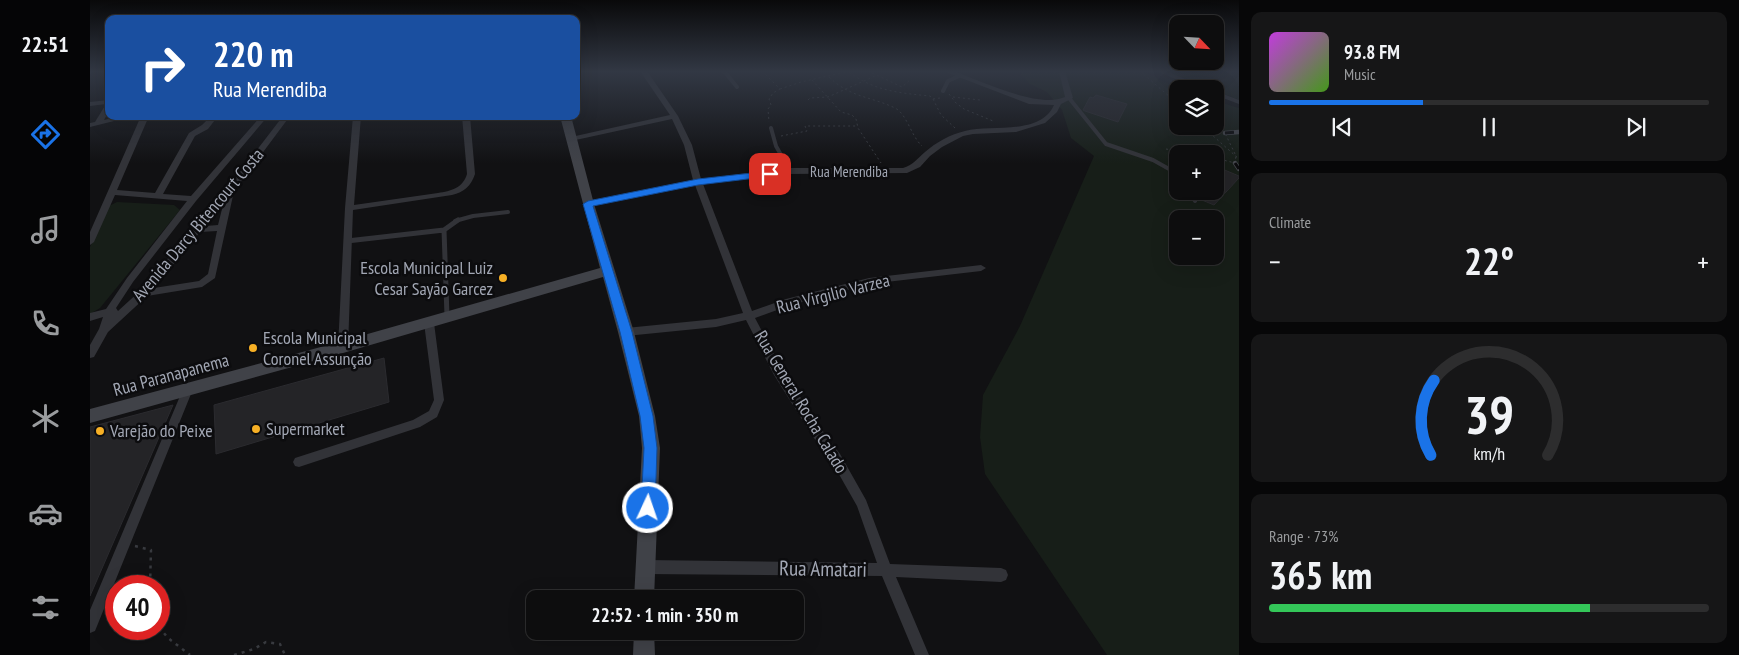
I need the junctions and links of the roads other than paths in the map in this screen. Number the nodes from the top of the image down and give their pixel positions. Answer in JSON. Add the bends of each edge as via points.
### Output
{"nodes":[{"id":1,"x":664,"y":102,"type":"edge"},
{"id":2,"x":1031,"y":102,"type":"edge"},
{"id":3,"x":1061,"y":102,"type":"edge"},
{"id":4,"x":1072,"y":102,"type":"edge"},
{"id":5,"x":105,"y":103,"type":"edge"},
{"id":6,"x":1058,"y":103,"type":"junction"},
{"id":7,"x":90,"y":104,"type":"edge"},
{"id":8,"x":105,"y":109,"type":"edge"},
{"id":9,"x":674,"y":116,"type":"junction"},
{"id":10,"x":112,"y":120,"type":"edge"},
{"id":11,"x":143,"y":120,"type":"edge"},
{"id":12,"x":212,"y":120,"type":"edge"},
{"id":13,"x":262,"y":120,"type":"edge"},
{"id":14,"x":284,"y":120,"type":"edge"},
{"id":15,"x":357,"y":120,"type":"edge"},
{"id":16,"x":466,"y":120,"type":"edge"},
{"id":17,"x":565,"y":120,"type":"edge"},
{"id":18,"x":94,"y":124,"type":"edge"},
{"id":19,"x":771,"y":128,"type":"road end"},
{"id":20,"x":571,"y":139,"type":"junction"},
{"id":21,"x":1169,"y":169,"type":"edge"},
{"id":22,"x":790,"y":171,"type":"junction"},
{"id":23,"x":698,"y":182,"type":"junction"},
{"id":24,"x":230,"y":191,"type":"junction"},
{"id":25,"x":112,"y":192,"type":"junction"},
{"id":26,"x":157,"y":196,"type":"junction"},
{"id":27,"x":193,"y":199,"type":"junction"},
{"id":28,"x":588,"y":204,"type":"junction"},
{"id":29,"x":349,"y":208,"type":"junction"},
{"id":30,"x":508,"y":212,"type":"dead end"},
{"id":31,"x":223,"y":228,"type":"junction"},
{"id":32,"x":196,"y":229,"type":"junction"},
{"id":33,"x":444,"y":230,"type":"junction"},
{"id":34,"x":347,"y":240,"type":"junction"},
{"id":35,"x":90,"y":242,"type":"edge"},
{"id":36,"x":981,"y":268,"type":"dead end"},
{"id":37,"x":607,"y":271,"type":"junction"},
{"id":38,"x":144,"y":293,"type":"junction"},
{"id":39,"x":131,"y":307,"type":"junction"},
{"id":40,"x":109,"y":312,"type":"junction"},
{"id":41,"x":749,"y":316,"type":"junction"},
{"id":42,"x":90,"y":317,"type":"edge"},
{"id":43,"x":447,"y":318,"type":"junction"},
{"id":44,"x":429,"y":323,"type":"junction"},
{"id":45,"x":104,"y":330,"type":"junction"},
{"id":46,"x":626,"y":332,"type":"junction"},
{"id":47,"x":343,"y":347,"type":"junction"},
{"id":48,"x":90,"y":354,"type":"edge"},
{"id":49,"x":188,"y":389,"type":"junction"},
{"id":50,"x":90,"y":416,"type":"edge"},
{"id":51,"x":299,"y":462,"type":"dead end"},
{"id":52,"x":645,"y":567,"type":"junction"},
{"id":53,"x":886,"y":570,"type":"junction"},
{"id":54,"x":1000,"y":575,"type":"dead end"},
{"id":55,"x":644,"y":590,"type":"edge"},
{"id":56,"x":90,"y":626,"type":"edge"},
{"id":57,"x":644,"y":640,"type":"edge"},
{"id":58,"x":644,"y":655,"type":"edge"},
{"id":59,"x":922,"y":655,"type":"edge"}],
"edges":[{"from":1,"to":9,"type":"street","name":"Rua General Rocha Calado"},
{"from":2,"to":6,"type":"street"},
{"from":3,"to":6,"type":"street"},
{"from":4,"to":21,"type":"lane","via":[[1106,144]]},
{"from":5,"to":7,"type":"street"},
{"from":6,"to":22,"type":"street","name":"Rua Merendiba","via":[[1049,119],[1005,131],[962,134],[932,151],[914,168],[887,172]]},
{"from":8,"to":18,"type":"street"},
{"from":9,"to":20,"type":"street"},
{"from":9,"to":23,"type":"street","name":"Rua General Rocha Calado","via":[[688,144]]},
{"from":10,"to":18,"type":"street"},
{"from":11,"to":25,"type":"street"},
{"from":12,"to":26,"type":"street","via":[[192,135]]},
{"from":13,"to":27,"type":"street","name":"Avenida Darcy Bitencourt Costa"},
{"from":14,"to":24,"type":"street","name":"Avenida Darcy Bitencourt Costa"},
{"from":15,"to":29,"type":"street"},
{"from":16,"to":29,"type":"street","via":[[471,174],[470,182],[464,188],[438,196]]},
{"from":17,"to":20,"type":"street"},
{"from":19,"to":22,"type":"lane"},
{"from":20,"to":28,"type":"street"},
{"from":22,"to":23,"type":"street","name":"Rua Merendiba"},
{"from":23,"to":28,"type":"street","name":"Rua Merendiba"},
{"from":23,"to":41,"type":"street","name":"Rua General Rocha Calado"},
{"from":24,"to":31,"type":"street"},
{"from":24,"to":32,"type":"street","name":"Avenida Darcy Bitencourt Costa"},
{"from":25,"to":26,"type":"street"},
{"from":25,"to":35,"type":"street"},
{"from":26,"to":27,"type":"street"},
{"from":27,"to":40,"type":"street","name":"Avenida Darcy Bitencourt Costa"},
{"from":28,"to":37,"type":"street"},
{"from":29,"to":34,"type":"street"},
{"from":30,"to":33,"type":"lane","via":[[460,219]]},
{"from":31,"to":32,"type":"street"},
{"from":31,"to":38,"type":"street","via":[[212,276],[206,281]]},
{"from":32,"to":38,"type":"street","name":"Avenida Darcy Bitencourt Costa"},
{"from":33,"to":34,"type":"lane"},
{"from":33,"to":43,"type":"lane"},
{"from":34,"to":47,"type":"street"},
{"from":36,"to":41,"type":"street","name":"Rua Virgilio Varzea","via":[[869,281]]},
{"from":37,"to":43,"type":"street","name":"Rua Paranapanema"},
{"from":37,"to":46,"type":"street"},
{"from":38,"to":39,"type":"street","name":"Avenida Darcy Bitencourt Costa"},
{"from":39,"to":40,"type":"street"},
{"from":39,"to":45,"type":"street","name":"Avenida Darcy Bitencourt Costa"},
{"from":40,"to":42,"type":"street"},
{"from":40,"to":45,"type":"street","name":"Avenida Darcy Bitencourt Costa"},
{"from":41,"to":46,"type":"street","name":"Rua Virgilio Varzea","via":[[716,324]]},
{"from":41,"to":53,"type":"street","name":"Rua General Rocha Calado","via":[[778,372],[836,458],[870,523]]},
{"from":43,"to":44,"type":"street","name":"Rua Paranapanema"},
{"from":44,"to":47,"type":"street","name":"Rua Paranapanema"},
{"from":44,"to":51,"type":"street","via":[[439,400],[433,414],[416,424]]},
{"from":45,"to":48,"type":"street","name":"Avenida Darcy Bitencourt Costa"},
{"from":46,"to":52,"type":"street","via":[[651,448]]},
{"from":47,"to":49,"type":"street","name":"Rua Paranapanema"},
{"from":49,"to":50,"type":"street","name":"Rua Paranapanema"},
{"from":49,"to":56,"type":"street"},
{"from":52,"to":53,"type":"street","name":"Rua Amatari"},
{"from":52,"to":55,"type":"street"},
{"from":53,"to":54,"type":"street","name":"Rua Amatari"},
{"from":53,"to":59,"type":"street","name":"Rua General Rocha Calado"},
{"from":57,"to":58,"type":"street"}]}
